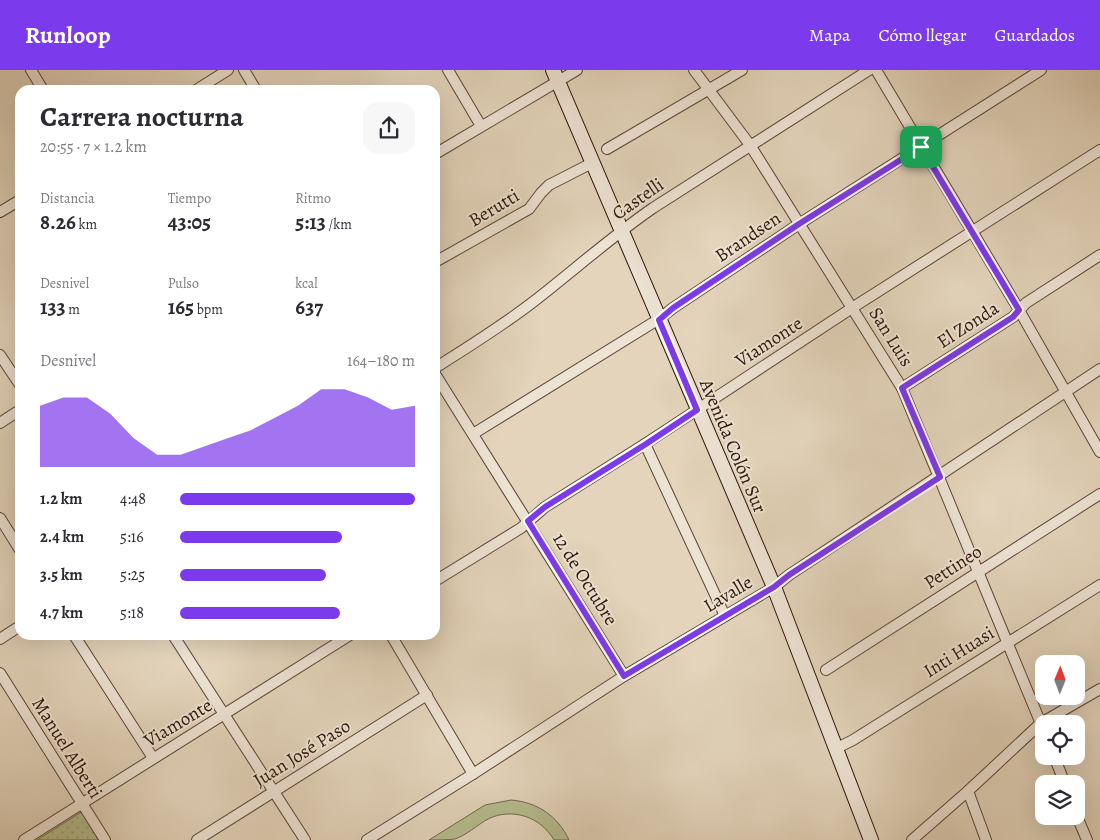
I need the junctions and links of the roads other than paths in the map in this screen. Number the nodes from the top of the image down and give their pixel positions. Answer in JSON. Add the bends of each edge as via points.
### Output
{"nodes":[{"id":1,"x":31,"y":70,"type":"edge"},
{"id":2,"x":228,"y":70,"type":"edge"},
{"id":3,"x":244,"y":70,"type":"edge"},
{"id":4,"x":448,"y":70,"type":"edge"},
{"id":5,"x":577,"y":70,"type":"edge"},
{"id":6,"x":694,"y":70,"type":"edge"},
{"id":7,"x":742,"y":70,"type":"edge"},
{"id":8,"x":869,"y":70,"type":"edge"},
{"id":9,"x":876,"y":70,"type":"edge"},
{"id":10,"x":1041,"y":70,"type":"edge"},
{"id":11,"x":555,"y":75,"type":"edge"},
{"id":12,"x":40,"y":85,"type":"edge"},
{"id":13,"x":204,"y":85,"type":"edge"},
{"id":14,"x":253,"y":85,"type":"edge"},
{"id":15,"x":709,"y":90,"type":"junction"},
{"id":16,"x":481,"y":126,"type":"junction"},
{"id":17,"x":750,"y":145,"type":"junction"},
{"id":18,"x":921,"y":147,"type":"junction"},
{"id":19,"x":607,"y":149,"type":"dead end"},
{"id":20,"x":1100,"y":150,"type":"edge"},
{"id":21,"x":440,"y":151,"type":"edge"},
{"id":22,"x":592,"y":163,"type":"junction"},
{"id":23,"x":15,"y":203,"type":"edge"},
{"id":24,"x":0,"y":212,"type":"edge"},
{"id":25,"x":799,"y":224,"type":"junction"},
{"id":26,"x":621,"y":231,"type":"junction"},
{"id":27,"x":972,"y":232,"type":"junction"},
{"id":28,"x":1100,"y":255,"type":"edge"},
{"id":29,"x":440,"y":259,"type":"edge"},
{"id":30,"x":852,"y":308,"type":"junction"},
{"id":31,"x":1019,"y":310,"type":"junction"},
{"id":32,"x":659,"y":320,"type":"junction"},
{"id":33,"x":0,"y":355,"type":"edge"},
{"id":34,"x":440,"y":365,"type":"edge"},
{"id":35,"x":1100,"y":369,"type":"edge"},
{"id":36,"x":15,"y":378,"type":"edge"},
{"id":37,"x":440,"y":382,"type":"edge"},
{"id":38,"x":902,"y":388,"type":"junction"},
{"id":39,"x":1066,"y":392,"type":"junction"},
{"id":40,"x":697,"y":410,"type":"junction"},
{"id":41,"x":15,"y":413,"type":"edge"},
{"id":42,"x":0,"y":423,"type":"edge"},
{"id":43,"x":474,"y":434,"type":"junction"},
{"id":44,"x":646,"y":444,"type":"junction"},
{"id":45,"x":1100,"y":452,"type":"edge"},
{"id":46,"x":940,"y":477,"type":"junction"},
{"id":47,"x":1100,"y":494,"type":"edge"},
{"id":48,"x":0,"y":518,"type":"edge"},
{"id":49,"x":528,"y":521,"type":"junction"},
{"id":50,"x":15,"y":542,"type":"edge"},
{"id":51,"x":978,"y":572,"type":"junction"},
{"id":52,"x":440,"y":578,"type":"edge"},
{"id":53,"x":1100,"y":585,"type":"edge"},
{"id":54,"x":774,"y":587,"type":"junction"},
{"id":55,"x":725,"y":616,"type":"junction"},
{"id":56,"x":15,"y":629,"type":"edge"},
{"id":57,"x":0,"y":639,"type":"edge"},
{"id":58,"x":77,"y":640,"type":"edge"},
{"id":59,"x":176,"y":640,"type":"edge"},
{"id":60,"x":342,"y":640,"type":"edge"},
{"id":61,"x":394,"y":640,"type":"edge"},
{"id":62,"x":1007,"y":643,"type":"junction"},
{"id":63,"x":826,"y":670,"type":"dead end"},
{"id":64,"x":0,"y":674,"type":"edge"},
{"id":65,"x":624,"y":676,"type":"junction"},
{"id":66,"x":1100,"y":689,"type":"edge"},
{"id":67,"x":427,"y":695,"type":"junction"},
{"id":68,"x":223,"y":715,"type":"junction"},
{"id":69,"x":1037,"y":715,"type":"edge"},
{"id":70,"x":1060,"y":715,"type":"edge"},
{"id":71,"x":1035,"y":733,"type":"edge"},
{"id":72,"x":837,"y":748,"type":"junction"},
{"id":73,"x":153,"y":758,"type":"junction"},
{"id":74,"x":473,"y":774,"type":"junction"},
{"id":75,"x":968,"y":791,"type":"junction"},
{"id":76,"x":273,"y":792,"type":"junction"},
{"id":77,"x":82,"y":804,"type":"junction"},
{"id":78,"x":1081,"y":825,"type":"edge"},
{"id":79,"x":24,"y":840,"type":"edge"},
{"id":80,"x":105,"y":840,"type":"edge"},
{"id":81,"x":196,"y":840,"type":"edge"},
{"id":82,"x":305,"y":840,"type":"edge"},
{"id":83,"x":367,"y":840,"type":"edge"},
{"id":84,"x":871,"y":840,"type":"edge"},
{"id":85,"x":912,"y":840,"type":"edge"},
{"id":86,"x":986,"y":840,"type":"edge"},
{"id":87,"x":1087,"y":840,"type":"edge"}],
"edges":[{"from":1,"to":12,"type":"street"},
{"from":2,"to":13,"type":"street"},
{"from":3,"to":14,"type":"street"},
{"from":4,"to":16,"type":"street"},
{"from":5,"to":11,"type":"street"},
{"from":6,"to":15,"type":"street","name":"San Luis"},
{"from":7,"to":15,"type":"street"},
{"from":8,"to":17,"type":"street","name":"Castelli"},
{"from":9,"to":18,"type":"street"},
{"from":10,"to":18,"type":"street","name":"Brandsen"},
{"from":11,"to":16,"type":"street"},
{"from":11,"to":22,"type":"main road","name":"Avenida Colón Sur"},
{"from":15,"to":17,"type":"street","name":"San Luis"},
{"from":15,"to":19,"type":"street"},
{"from":16,"to":21,"type":"street"},
{"from":17,"to":25,"type":"street","name":"San Luis"},
{"from":17,"to":26,"type":"street","name":"Castelli"},
{"from":18,"to":25,"type":"street","name":"Brandsen"},
{"from":18,"to":27,"type":"street"},
{"from":20,"to":27,"type":"street","name":"Viamonte"},
{"from":22,"to":26,"type":"main road","name":"Avenida Colón Sur"},
{"from":22,"to":29,"type":"street","name":"Berutti","via":[[549,186],[529,209]]},
{"from":23,"to":24,"type":"street"},
{"from":25,"to":30,"type":"street","name":"San Luis"},
{"from":25,"to":32,"type":"street","name":"Brandsen"},
{"from":26,"to":32,"type":"main road","name":"Avenida Colón Sur"},
{"from":26,"to":34,"type":"street","name":"Castelli","via":[[533,302]]},
{"from":27,"to":30,"type":"street","name":"Viamonte"},
{"from":27,"to":31,"type":"street"},
{"from":28,"to":31,"type":"street","name":"El Zonda"},
{"from":30,"to":38,"type":"street","name":"San Luis"},
{"from":30,"to":40,"type":"street","name":"Viamonte"},
{"from":31,"to":38,"type":"street","name":"El Zonda"},
{"from":31,"to":39,"type":"street"},
{"from":32,"to":40,"type":"main road","name":"Avenida Colón Sur"},
{"from":32,"to":43,"type":"street","name":"Brandsen"},
{"from":33,"to":36,"type":"street"},
{"from":35,"to":39,"type":"street","name":"Lavalle"},
{"from":37,"to":43,"type":"street","name":"12 de Octubre"},
{"from":38,"to":46,"type":"street","name":"San Luis"},
{"from":39,"to":45,"type":"street"},
{"from":39,"to":46,"type":"street","name":"Lavalle"},
{"from":40,"to":44,"type":"street","name":"Viamonte"},
{"from":40,"to":54,"type":"main road","name":"Avenida Colón Sur"},
{"from":41,"to":42,"type":"street"},
{"from":43,"to":49,"type":"street","name":"12 de Octubre"},
{"from":44,"to":49,"type":"street","name":"Viamonte"},
{"from":44,"to":55,"type":"street"},
{"from":46,"to":51,"type":"street","name":"San Luis"},
{"from":46,"to":54,"type":"street","name":"Lavalle"},
{"from":47,"to":51,"type":"street","name":"Pettineo"},
{"from":48,"to":50,"type":"street"},
{"from":49,"to":52,"type":"street","name":"Viamonte"},
{"from":49,"to":65,"type":"street","name":"12 de Octubre"},
{"from":51,"to":62,"type":"street","name":"San Luis"},
{"from":51,"to":63,"type":"street","name":"Pettineo"},
{"from":53,"to":62,"type":"street","name":"Inti Huasi"},
{"from":54,"to":55,"type":"street","name":"Lavalle"},
{"from":54,"to":72,"type":"main road","name":"Avenida Colón Sur"},
{"from":55,"to":65,"type":"street","name":"Lavalle"},
{"from":56,"to":57,"type":"street"},
{"from":58,"to":73,"type":"street"},
{"from":59,"to":68,"type":"street"},
{"from":60,"to":68,"type":"street","name":"Viamonte"},
{"from":61,"to":67,"type":"street"},
{"from":62,"to":69,"type":"street","name":"San Luis"},
{"from":62,"to":72,"type":"street","name":"Inti Huasi"},
{"from":64,"to":77,"type":"street","name":"Manuel Alberti"},
{"from":65,"to":74,"type":"street","name":"Lavalle"},
{"from":66,"to":70,"type":"street"},
{"from":67,"to":74,"type":"street"},
{"from":67,"to":76,"type":"street","name":"Juan José Paso"},
{"from":68,"to":73,"type":"street","name":"Viamonte"},
{"from":68,"to":76,"type":"street"},
{"from":71,"to":75,"type":"street"},
{"from":72,"to":84,"type":"main road","name":"Avenida Colón Sur"},
{"from":73,"to":77,"type":"street","name":"Viamonte"},
{"from":74,"to":83,"type":"street","name":"Lavalle"},
{"from":75,"to":85,"type":"street"},
{"from":75,"to":86,"type":"street"},
{"from":76,"to":81,"type":"street","name":"Juan José Paso"},
{"from":76,"to":82,"type":"street"},
{"from":77,"to":79,"type":"street","name":"Viamonte"},
{"from":77,"to":80,"type":"street","name":"Manuel Alberti"},
{"from":78,"to":87,"type":"street"}]}
